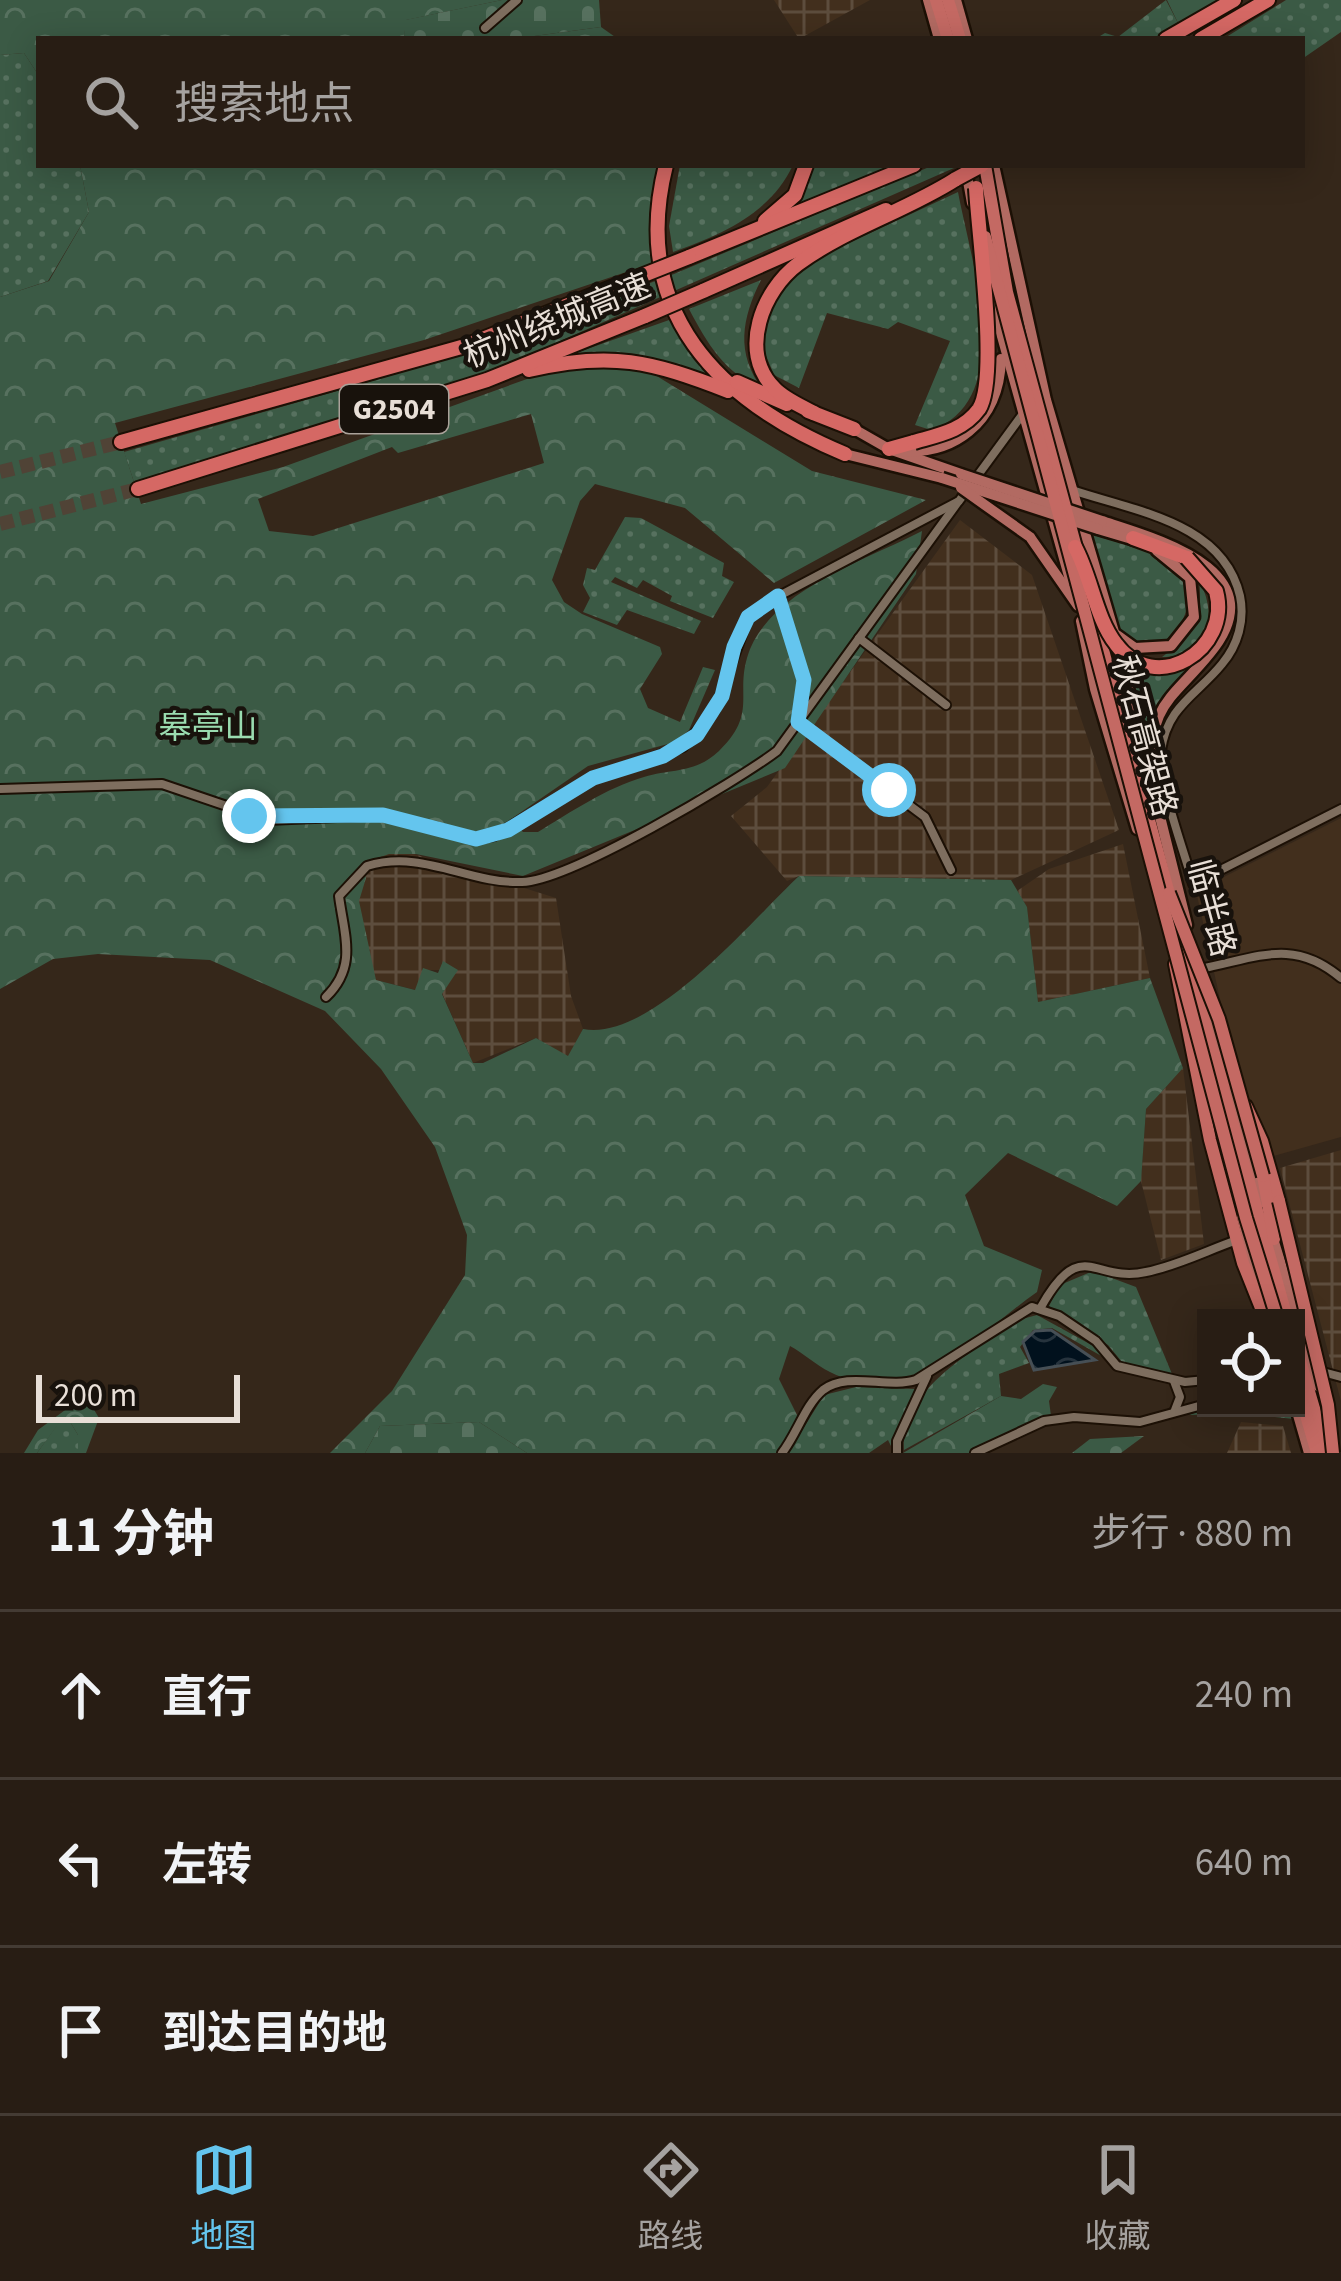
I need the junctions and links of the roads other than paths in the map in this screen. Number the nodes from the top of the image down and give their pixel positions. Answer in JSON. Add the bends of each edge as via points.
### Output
{"nodes":[{"id":1,"x":517,"y":0,"type":"edge"},
{"id":2,"x":932,"y":0,"type":"edge"},
{"id":3,"x":952,"y":0,"type":"edge"},
{"id":4,"x":1234,"y":0,"type":"edge"},
{"id":5,"x":1268,"y":0,"type":"edge"},
{"id":6,"x":484,"y":28,"type":"dead end"},
{"id":7,"x":943,"y":36,"type":"edge"},
{"id":8,"x":962,"y":36,"type":"edge"},
{"id":9,"x":1171,"y":36,"type":"edge"},
{"id":10,"x":1206,"y":36,"type":"edge"},
{"id":11,"x":669,"y":168,"type":"edge"},
{"id":12,"x":670,"y":168,"type":"edge"},
{"id":13,"x":806,"y":168,"type":"edge"},
{"id":14,"x":907,"y":168,"type":"edge"},
{"id":15,"x":984,"y":168,"type":"edge"},
{"id":16,"x":995,"y":168,"type":"edge"},
{"id":17,"x":964,"y":170,"type":"edge"},
{"id":18,"x":976,"y":188,"type":"junction"},
{"id":19,"x":729,"y":242,"type":"junction"},
{"id":20,"x":1036,"y":289,"type":"dead end"},
{"id":21,"x":1019,"y":293,"type":"junction"},
{"id":22,"x":996,"y":326,"type":"junction"},
{"id":23,"x":487,"y":380,"type":"junction"},
{"id":24,"x":749,"y":399,"type":"junction"},
{"id":25,"x":1046,"y":400,"type":"junction"},
{"id":26,"x":814,"y":413,"type":"junction"},
{"id":27,"x":1020,"y":413,"type":"junction"},
{"id":28,"x":854,"y":429,"type":"joint"},
{"id":29,"x":121,"y":442,"type":"tunnel mouth"},
{"id":30,"x":889,"y":449,"type":"junction"},
{"id":31,"x":844,"y":454,"type":"joint"},
{"id":32,"x":942,"y":478,"type":"junction"},
{"id":33,"x":138,"y":489,"type":"tunnel mouth"},
{"id":34,"x":1071,"y":489,"type":"junction"},
{"id":35,"x":959,"y":501,"type":"junction"},
{"id":36,"x":1100,"y":525,"type":"junction"},
{"id":37,"x":1133,"y":538,"type":"junction"},
{"id":38,"x":1076,"y":547,"type":"junction"},
{"id":39,"x":778,"y":596,"type":"junction"},
{"id":40,"x":1078,"y":606,"type":"junction"},
{"id":41,"x":1114,"y":632,"type":"junction"},
{"id":42,"x":859,"y":638,"type":"junction"},
{"id":43,"x":946,"y":705,"type":"dead end"},
{"id":44,"x":798,"y":722,"type":"junction"},
{"id":45,"x":0,"y":790,"type":"edge"},
{"id":46,"x":1341,"y":809,"type":"edge"},
{"id":47,"x":1158,"y":817,"type":"junction"},
{"id":48,"x":951,"y":870,"type":"dead end"},
{"id":49,"x":1169,"y":893,"type":"junction"},
{"id":50,"x":1174,"y":951,"type":"junction"},
{"id":51,"x":1200,"y":969,"type":"junction"},
{"id":52,"x":1341,"y":978,"type":"edge"},
{"id":53,"x":326,"y":997,"type":"dead end"},
{"id":54,"x":1221,"y":1055,"type":"junction"},
{"id":55,"x":1216,"y":1091,"type":"junction"},
{"id":56,"x":1244,"y":1237,"type":"junction"},
{"id":57,"x":1274,"y":1239,"type":"junction"},
{"id":58,"x":1041,"y":1307,"type":"junction"},
{"id":59,"x":1267,"y":1309,"type":"edge"},
{"id":60,"x":1268,"y":1309,"type":"edge"},
{"id":61,"x":1268,"y":1309,"type":"edge"},
{"id":62,"x":1269,"y":1309,"type":"edge"},
{"id":63,"x":1285,"y":1309,"type":"edge"},
{"id":64,"x":1313,"y":1369,"type":"junction"},
{"id":65,"x":1305,"y":1374,"type":"edge"},
{"id":66,"x":927,"y":1375,"type":"junction"},
{"id":67,"x":1341,"y":1377,"type":"edge"},
{"id":68,"x":1173,"y":1380,"type":"junction"},
{"id":69,"x":1197,"y":1380,"type":"edge"},
{"id":70,"x":1197,"y":1406,"type":"edge"},
{"id":71,"x":1174,"y":1410,"type":"junction"},
{"id":72,"x":1299,"y":1417,"type":"edge"},
{"id":73,"x":1304,"y":1417,"type":"edge"},
{"id":74,"x":782,"y":1453,"type":"edge"},
{"id":75,"x":898,"y":1453,"type":"edge"},
{"id":76,"x":975,"y":1453,"type":"edge"},
{"id":77,"x":1313,"y":1453,"type":"edge"},
{"id":78,"x":1332,"y":1453,"type":"edge"}],
"edges":[{"from":1,"to":6,"type":"street"},
{"from":2,"to":7,"type":"highway"},
{"from":3,"to":8,"type":"highway"},
{"from":4,"to":9,"type":"highway"},
{"from":5,"to":10,"type":"highway"},
{"from":11,"to":24,"type":"highway","via":[[656,223],[667,293],[694,351]]},
{"from":12,"to":26,"type":"highway","via":[[665,238],[672,284],[693,334],[732,378]]},
{"from":13,"to":19,"type":"highway","via":[[784,208]]},
{"from":14,"to":19,"type":"highway","name":"杭州绕城高速","number":"G2504"},
{"from":15,"to":38,"type":"highway","name":"秋石高架路","bridge":true,"via":[[1007,292]]},
{"from":16,"to":21,"type":"main road","name":"临半路"},
{"from":17,"to":18,"type":"highway","name":"秋石高架路","bridge":true},
{"from":17,"to":22,"type":"main road","name":"临半路"},
{"from":17,"to":23,"type":"highway","name":"杭州绕城高速","number":"G2504","bridge":true},
{"from":17,"to":26,"type":"highway","via":[[909,209],[814,254],[775,289],[761,314],[759,360],[773,388]]},
{"from":18,"to":30,"type":"highway","bridge":true,"via":[[990,374],[980,407],[959,429]]},
{"from":18,"to":50,"type":"highway","name":"秋石高架路","bridge":true,"via":[[1021,386]]},
{"from":19,"to":29,"type":"highway","name":"杭州绕城高速","number":"G2504","bridge":true,"via":[[465,346]]},
{"from":20,"to":21,"type":"street"},
{"from":21,"to":25,"type":"main road","name":"临半路"},
{"from":22,"to":27,"type":"main road","name":"临半路"},
{"from":22,"to":30,"type":"main road","via":[[1000,384],[988,415],[944,446]]},
{"from":23,"to":24,"type":"highway","via":[[620,358],[676,369]]},
{"from":23,"to":33,"type":"highway","name":"杭州绕城高速","number":"G2504"},
{"from":24,"to":31,"type":"highway","via":[[792,432]]},
{"from":25,"to":27,"type":"street"},
{"from":25,"to":34,"type":"main road","name":"临半路"},
{"from":26,"to":28,"type":"highway"},
{"from":27,"to":35,"type":"street"},
{"from":27,"to":40,"type":"main road","name":"临半路"},
{"from":28,"to":30,"type":"main road"},
{"from":30,"to":36,"type":"main road","bridge":true},
{"from":31,"to":32,"type":"main road"},
{"from":32,"to":36,"type":"main road","bridge":true},
{"from":32,"to":40,"type":"main road","bridge":true,"via":[[1030,537]]},
{"from":34,"to":41,"type":"main road","name":"临半路"},
{"from":34,"to":46,"type":"street","via":[[1187,529],[1215,547],[1235,575],[1239,638],[1169,718],[1160,756],[1192,884]]},
{"from":35,"to":39,"type":"street"},
{"from":35,"to":42,"type":"street"},
{"from":36,"to":37,"type":"main road"},
{"from":36,"to":47,"type":"main road","via":[[1182,547],[1225,590],[1220,639],[1171,691],[1154,723]]},
{"from":37,"to":38,"type":"highway","bridge":true,"via":[[1187,557],[1216,591],[1216,628],[1192,658],[1160,667],[1132,659],[1114,642]]},
{"from":37,"to":41,"type":"main road","via":[[1181,568],[1197,605],[1171,646],[1135,648]]},
{"from":38,"to":49,"type":"highway","name":"秋石高架路","bridge":true},
{"from":39,"to":44,"type":"street","via":[[804,680]]},
{"from":39,"to":45,"type":"street","via":[[748,617],[722,696],[697,735],[663,756],[593,778],[494,836],[353,813],[268,820],[162,784]]},
{"from":40,"to":55,"type":"main road","name":"临半路","via":[[1095,689]]},
{"from":41,"to":47,"type":"main road","name":"临半路"},
{"from":42,"to":43,"type":"street"},
{"from":42,"to":44,"type":"street"},
{"from":44,"to":48,"type":"street","via":[[925,817]]},
{"from":44,"to":53,"type":"street","via":[[747,774],[524,883],[420,860],[368,866],[340,896],[350,956],[342,982]]},
{"from":47,"to":51,"type":"main road","name":"临半路"},
{"from":49,"to":57,"type":"highway","bridge":true,"via":[[1219,1019]]},
{"from":49,"to":63,"type":"highway","name":"秋石高架路","bridge":true},
{"from":50,"to":59,"type":"highway","bridge":true,"via":[[1233,1225]]},
{"from":50,"to":62,"type":"highway","name":"秋石高架路","bridge":true},
{"from":51,"to":52,"type":"street","via":[[1294,950],[1316,956]]},
{"from":51,"to":54,"type":"main road","name":"临半路"},
{"from":54,"to":57,"type":"main road","name":"临半路"},
{"from":54,"to":78,"type":"highway","bridge":true,"via":[[1258,1129],[1279,1201]]},
{"from":55,"to":56,"type":"main road","name":"临半路"},
{"from":55,"to":60,"type":"highway","bridge":true,"via":[[1226,1160]]},
{"from":56,"to":58,"type":"street","via":[[1144,1273],[1091,1263],[1062,1277]]},
{"from":56,"to":61,"type":"main road","name":"临半路"},
{"from":57,"to":64,"type":"main road","name":"临半路"},
{"from":58,"to":66,"type":"street","via":[[1024,1310]]},
{"from":58,"to":68,"type":"street","via":[[1096,1341],[1117,1366]]},
{"from":64,"to":67,"type":"street"},
{"from":64,"to":78,"type":"main road","name":"临半路"},
{"from":65,"to":78,"type":"highway"},
{"from":66,"to":74,"type":"street","via":[[901,1385],[845,1382],[823,1390]]},
{"from":66,"to":75,"type":"street"},
{"from":68,"to":69,"type":"street"},
{"from":68,"to":71,"type":"street","via":[[1180,1397]]},
{"from":70,"to":71,"type":"street"},
{"from":71,"to":76,"type":"street","via":[[1140,1422],[1044,1421]]},
{"from":72,"to":77,"type":"main road"},
{"from":73,"to":77,"type":"highway"}]}
